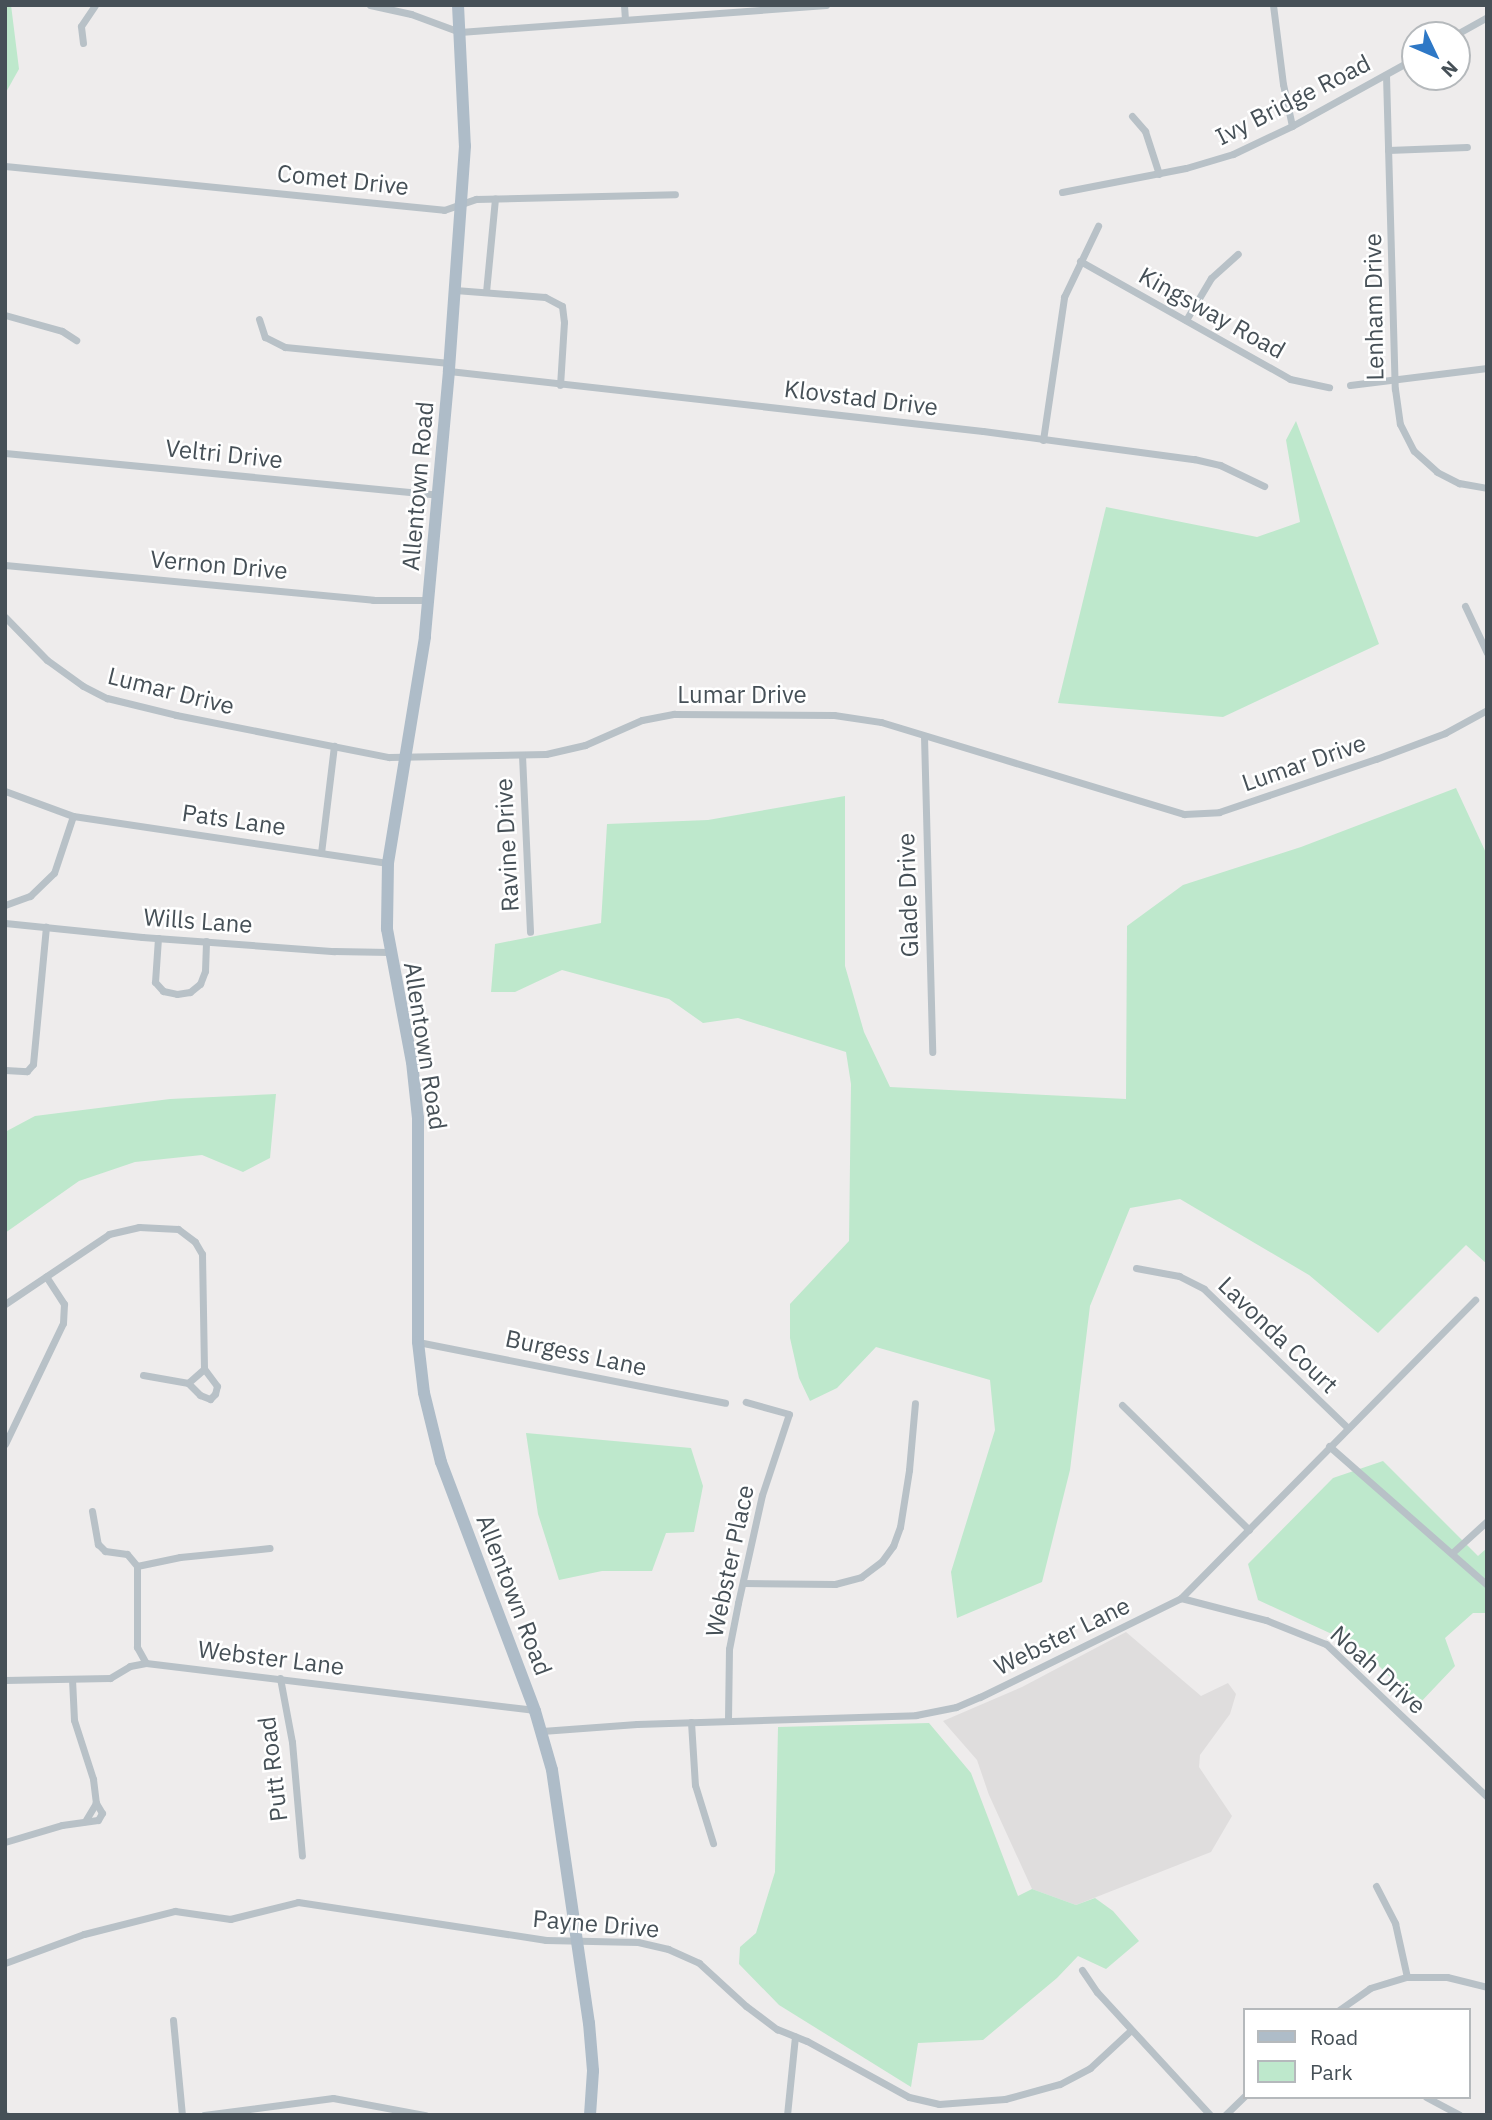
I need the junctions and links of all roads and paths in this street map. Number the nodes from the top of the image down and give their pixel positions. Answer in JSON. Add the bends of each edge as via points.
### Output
{"nodes":[{"id":1,"x":95,"y":5,"type":"edge"},
{"id":2,"x":370,"y":5,"type":"edge"},
{"id":3,"x":458,"y":5,"type":"edge"},
{"id":4,"x":624,"y":5,"type":"edge"},
{"id":5,"x":826,"y":5,"type":"edge"},
{"id":6,"x":1273,"y":5,"type":"edge"},
{"id":7,"x":791,"y":6,"type":"edge"},
{"id":8,"x":1487,"y":16,"type":"edge"},
{"id":9,"x":625,"y":19,"type":"junction"},
{"id":10,"x":1471,"y":26,"type":"edge"},
{"id":11,"x":460,"y":32,"type":"junction"},
{"id":12,"x":83,"y":43,"type":"dead end"},
{"id":13,"x":1401,"y":66,"type":"edge"},
{"id":14,"x":1386,"y":75,"type":"junction"},
{"id":15,"x":1132,"y":116,"type":"dead end"},
{"id":16,"x":1292,"y":126,"type":"junction"},
{"id":17,"x":1467,"y":147,"type":"dead end"},
{"id":18,"x":1388,"y":150,"type":"junction"},
{"id":19,"x":5,"y":166,"type":"edge"},
{"id":20,"x":1159,"y":174,"type":"junction"},
{"id":21,"x":1062,"y":192,"type":"dead end"},
{"id":22,"x":675,"y":194,"type":"dead end"},
{"id":23,"x":495,"y":198,"type":"junction"},
{"id":24,"x":461,"y":204,"type":"junction"},
{"id":25,"x":1098,"y":226,"type":"dead end"},
{"id":26,"x":1238,"y":254,"type":"dead end"},
{"id":27,"x":1080,"y":261,"type":"junction"},
{"id":28,"x":455,"y":290,"type":"junction"},
{"id":29,"x":486,"y":292,"type":"junction"},
{"id":30,"x":5,"y":315,"type":"edge"},
{"id":31,"x":259,"y":319,"type":"dead end"},
{"id":32,"x":1186,"y":320,"type":"junction"},
{"id":33,"x":76,"y":340,"type":"dead end"},
{"id":34,"x":449,"y":367,"type":"junction"},
{"id":35,"x":1487,"y":368,"type":"edge"},
{"id":36,"x":1396,"y":380,"type":"junction"},
{"id":37,"x":560,"y":384,"type":"junction"},
{"id":38,"x":1350,"y":385,"type":"dead end"},
{"id":39,"x":1329,"y":387,"type":"dead end"},
{"id":40,"x":1043,"y":440,"type":"junction"},
{"id":41,"x":5,"y":453,"type":"edge"},
{"id":42,"x":1264,"y":486,"type":"dead end"},
{"id":43,"x":1487,"y":488,"type":"edge"},
{"id":44,"x":438,"y":495,"type":"junction"},
{"id":45,"x":5,"y":565,"type":"edge"},
{"id":46,"x":429,"y":600,"type":"junction"},
{"id":47,"x":1465,"y":606,"type":"dead end"},
{"id":48,"x":5,"y":617,"type":"edge"},
{"id":49,"x":1487,"y":653,"type":"edge"},
{"id":50,"x":1487,"y":710,"type":"edge"},
{"id":51,"x":924,"y":736,"type":"junction"},
{"id":52,"x":334,"y":746,"type":"junction"},
{"id":53,"x":522,"y":755,"type":"junction"},
{"id":54,"x":405,"y":758,"type":"junction"},
{"id":55,"x":5,"y":791,"type":"edge"},
{"id":56,"x":74,"y":816,"type":"junction"},
{"id":57,"x":321,"y":853,"type":"junction"},
{"id":58,"x":388,"y":863,"type":"junction"},
{"id":59,"x":5,"y":905,"type":"edge"},
{"id":60,"x":5,"y":923,"type":"edge"},
{"id":61,"x":46,"y":927,"type":"junction"},
{"id":62,"x":530,"y":932,"type":"dead end"},
{"id":63,"x":158,"y":938,"type":"junction"},
{"id":64,"x":206,"y":941,"type":"junction"},
{"id":65,"x":389,"y":952,"type":"junction"},
{"id":66,"x":932,"y":1052,"type":"dead end"},
{"id":67,"x":5,"y":1070,"type":"edge"},
{"id":68,"x":1136,"y":1268,"type":"dead end"},
{"id":69,"x":46,"y":1276,"type":"junction"},
{"id":70,"x":1475,"y":1300,"type":"dead end"},
{"id":71,"x":5,"y":1304,"type":"edge"},
{"id":72,"x":418,"y":1342,"type":"junction"},
{"id":73,"x":204,"y":1370,"type":"junction"},
{"id":74,"x":143,"y":1376,"type":"dead end"},
{"id":75,"x":188,"y":1383,"type":"junction"},
{"id":76,"x":746,"y":1402,"type":"dead end"},
{"id":77,"x":725,"y":1403,"type":"dead end"},
{"id":78,"x":915,"y":1403,"type":"dead end"},
{"id":79,"x":1122,"y":1405,"type":"dead end"},
{"id":80,"x":1348,"y":1428,"type":"junction"},
{"id":81,"x":5,"y":1444,"type":"edge"},
{"id":82,"x":1329,"y":1446,"type":"junction"},
{"id":83,"x":92,"y":1511,"type":"dead end"},
{"id":84,"x":1487,"y":1521,"type":"edge"},
{"id":85,"x":1249,"y":1530,"type":"junction"},
{"id":86,"x":270,"y":1548,"type":"dead end"},
{"id":87,"x":1452,"y":1553,"type":"junction"},
{"id":88,"x":137,"y":1566,"type":"junction"},
{"id":89,"x":743,"y":1583,"type":"junction"},
{"id":90,"x":1487,"y":1585,"type":"edge"},
{"id":91,"x":1181,"y":1598,"type":"junction"},
{"id":92,"x":146,"y":1663,"type":"junction"},
{"id":93,"x":280,"y":1678,"type":"junction"},
{"id":94,"x":72,"y":1679,"type":"junction"},
{"id":95,"x":5,"y":1680,"type":"edge"},
{"id":96,"x":535,"y":1710,"type":"junction"},
{"id":97,"x":728,"y":1720,"type":"junction"},
{"id":98,"x":691,"y":1722,"type":"junction"},
{"id":99,"x":542,"y":1731,"type":"junction"},
{"id":100,"x":1487,"y":1797,"type":"edge"},
{"id":101,"x":5,"y":1842,"type":"edge"},
{"id":102,"x":713,"y":1843,"type":"dead end"},
{"id":103,"x":302,"y":1856,"type":"dead end"},
{"id":104,"x":1376,"y":1886,"type":"dead end"},
{"id":105,"x":579,"y":1942,"type":"junction"},
{"id":106,"x":5,"y":1963,"type":"edge"},
{"id":107,"x":1082,"y":1970,"type":"dead end"},
{"id":108,"x":1407,"y":1977,"type":"junction"},
{"id":109,"x":1487,"y":1987,"type":"edge"},
{"id":110,"x":1342,"y":2008,"type":"edge"},
{"id":111,"x":173,"y":2020,"type":"dead end"},
{"id":112,"x":1131,"y":2030,"type":"junction"},
{"id":113,"x":795,"y":2036,"type":"junction"},
{"id":114,"x":1244,"y":2097,"type":"edge"},
{"id":115,"x":1430,"y":2099,"type":"edge"},
{"id":116,"x":939,"y":2104,"type":"junction"},
{"id":117,"x":181,"y":2115,"type":"edge"},
{"id":118,"x":204,"y":2115,"type":"edge"},
{"id":119,"x":425,"y":2115,"type":"edge"},
{"id":120,"x":590,"y":2115,"type":"edge"},
{"id":121,"x":787,"y":2115,"type":"edge"},
{"id":122,"x":938,"y":2115,"type":"edge"},
{"id":123,"x":1210,"y":2115,"type":"edge"},
{"id":124,"x":1225,"y":2115,"type":"edge"},
{"id":125,"x":1460,"y":2115,"type":"edge"}],
"edges":[{"from":1,"to":12,"type":"street","via":[[81,26]]},
{"from":2,"to":11,"type":"street"},
{"from":3,"to":11,"type":"main road","name":"Allentown Road"},
{"from":4,"to":9,"type":"street"},
{"from":5,"to":7,"type":"street"},
{"from":6,"to":16,"type":"street"},
{"from":7,"to":9,"type":"street"},
{"from":8,"to":10,"type":"street"},
{"from":9,"to":11,"type":"street"},
{"from":11,"to":24,"type":"main road","name":"Allentown Road","via":[[465,146]]},
{"from":13,"to":14,"type":"street","name":"Ivy Bridge Road"},
{"from":14,"to":16,"type":"street","name":"Ivy Bridge Road"},
{"from":14,"to":18,"type":"street","name":"Lenham Drive"},
{"from":15,"to":20,"type":"street","via":[[1145,131]]},
{"from":16,"to":20,"type":"street","name":"Ivy Bridge Road","via":[[1233,154]]},
{"from":17,"to":18,"type":"street"},
{"from":18,"to":36,"type":"street","name":"Lenham Drive"},
{"from":19,"to":24,"type":"street","name":"Comet Drive","via":[[444,210]]},
{"from":20,"to":21,"type":"street","name":"Ivy Bridge Road"},
{"from":22,"to":23,"type":"street","name":"Comet Drive"},
{"from":23,"to":24,"type":"street","name":"Comet Drive"},
{"from":23,"to":29,"type":"street"},
{"from":24,"to":28,"type":"main road","name":"Allentown Road"},
{"from":25,"to":27,"type":"street"},
{"from":26,"to":32,"type":"street","via":[[1211,278]]},
{"from":27,"to":32,"type":"street","name":"Kingsway Road"},
{"from":27,"to":40,"type":"street","via":[[1061,310]]},
{"from":28,"to":29,"type":"street"},
{"from":28,"to":34,"type":"main road","name":"Allentown Road"},
{"from":29,"to":37,"type":"street","via":[[545,297],[562,306]]},
{"from":30,"to":33,"type":"street","via":[[62,331]]},
{"from":31,"to":34,"type":"street","name":"Klovstad Drive","via":[[265,337],[285,347]]},
{"from":32,"to":39,"type":"street","name":"Kingsway Road","via":[[1290,379]]},
{"from":34,"to":37,"type":"street","name":"Klovstad Drive"},
{"from":34,"to":44,"type":"main road","name":"Allentown Road"},
{"from":35,"to":36,"type":"street"},
{"from":36,"to":38,"type":"street"},
{"from":36,"to":43,"type":"street","name":"Lenham Drive","via":[[1400,424],[1414,451],[1444,477]]},
{"from":37,"to":40,"type":"street","name":"Klovstad Drive"},
{"from":40,"to":42,"type":"street","name":"Klovstad Drive","via":[[1205,461]]},
{"from":41,"to":44,"type":"street","name":"Veltri Drive"},
{"from":44,"to":46,"type":"main road","name":"Allentown Road"},
{"from":45,"to":46,"type":"street","name":"Vernon Drive","via":[[373,600]]},
{"from":46,"to":54,"type":"main road","name":"Allentown Road"},
{"from":47,"to":49,"type":"street"},
{"from":48,"to":52,"type":"street","name":"Lumar Drive","via":[[47,660],[107,698]]},
{"from":50,"to":51,"type":"street","name":"Lumar Drive","via":[[1419,744],[1243,805],[1202,814],[1174,812]]},
{"from":51,"to":53,"type":"street","name":"Lumar Drive","via":[[848,716],[674,714],[642,720],[575,748]]},
{"from":51,"to":66,"type":"street","name":"Glade Drive"},
{"from":52,"to":54,"type":"street","name":"Lumar Drive"},
{"from":52,"to":57,"type":"street"},
{"from":53,"to":54,"type":"street","name":"Lumar Drive"},
{"from":53,"to":62,"type":"street","name":"Ravine Drive"},
{"from":54,"to":58,"type":"main road","name":"Allentown Road"},
{"from":55,"to":56,"type":"street","name":"Pats Lane"},
{"from":56,"to":57,"type":"street","name":"Pats Lane"},
{"from":56,"to":59,"type":"street","via":[[54,873],[30,897]]},
{"from":57,"to":58,"type":"street","name":"Pats Lane"},
{"from":58,"to":65,"type":"main road","name":"Allentown Road"},
{"from":60,"to":61,"type":"street","name":"Wills Lane"},
{"from":61,"to":63,"type":"street","name":"Wills Lane"},
{"from":61,"to":67,"type":"street","via":[[33,1064],[27,1071]]},
{"from":63,"to":64,"type":"street","name":"Wills Lane"},
{"from":63,"to":64,"type":"street","via":[[155,982],[163,991],[177,994],[200,984]]},
{"from":64,"to":65,"type":"street","name":"Wills Lane"},
{"from":65,"to":72,"type":"main road","name":"Allentown Road","via":[[412,1062],[419,1129]]},
{"from":68,"to":80,"type":"street","name":"Lavonda Court","via":[[1179,1276],[1204,1289]]},
{"from":69,"to":71,"type":"street"},
{"from":69,"to":73,"type":"street","via":[[92,1243],[117,1232],[154,1227],[184,1232],[202,1254]]},
{"from":69,"to":81,"type":"street","via":[[64,1304],[63,1323]]},
{"from":70,"to":80,"type":"street","name":"Webster Lane"},
{"from":72,"to":77,"type":"street","name":"Burgess Lane"},
{"from":72,"to":96,"type":"main road","name":"Allentown Road","via":[[427,1413],[441,1462]]},
{"from":73,"to":75,"type":"street"},
{"from":73,"to":75,"type":"street","via":[[217,1386],[212,1397],[200,1395]]},
{"from":74,"to":75,"type":"street"},
{"from":76,"to":89,"type":"street","name":"Webster Place","via":[[789,1414],[762,1495]]},
{"from":78,"to":89,"type":"street","via":[[900,1527],[882,1561],[861,1577],[835,1584]]},
{"from":79,"to":85,"type":"street"},
{"from":80,"to":82,"type":"street","name":"Webster Lane"},
{"from":82,"to":85,"type":"street","name":"Webster Lane"},
{"from":82,"to":87,"type":"street"},
{"from":83,"to":88,"type":"street","via":[[98,1544],[130,1555]]},
{"from":84,"to":87,"type":"street"},
{"from":85,"to":91,"type":"street","name":"Webster Lane"},
{"from":86,"to":88,"type":"street"},
{"from":87,"to":90,"type":"street"},
{"from":88,"to":92,"type":"street","via":[[137,1647]]},
{"from":89,"to":97,"type":"street","name":"Webster Place","via":[[729,1649]]},
{"from":91,"to":97,"type":"street","name":"Webster Lane","via":[[956,1707],[916,1714]]},
{"from":91,"to":100,"type":"street","name":"Noah Drive","via":[[1279,1624],[1326,1644]]},
{"from":92,"to":93,"type":"street","name":"Webster Lane"},
{"from":92,"to":94,"type":"street","name":"Webster Lane","via":[[110,1678]]},
{"from":93,"to":96,"type":"street","name":"Webster Lane"},
{"from":93,"to":103,"type":"street","name":"Putt Road","via":[[292,1742]]},
{"from":94,"to":95,"type":"street","name":"Webster Lane"},
{"from":94,"to":101,"type":"street","via":[[74,1720],[96,1803],[85,1821]]},
{"from":96,"to":99,"type":"main road","name":"Allentown Road"},
{"from":97,"to":98,"type":"street","name":"Webster Lane"},
{"from":98,"to":99,"type":"street","name":"Webster Lane"},
{"from":98,"to":102,"type":"street","via":[[695,1786]]},
{"from":99,"to":105,"type":"main road","name":"Allentown Road","via":[[558,1795]]},
{"from":104,"to":108,"type":"street","via":[[1395,1923]]},
{"from":105,"to":106,"type":"street","name":"Payne Drive","via":[[298,1902],[230,1919],[175,1911],[84,1934]]},
{"from":105,"to":113,"type":"street","name":"Payne Drive","via":[[638,1942],[680,1953],[709,1970],[771,2026]]},
{"from":105,"to":120,"type":"main road","name":"Allentown Road","via":[[593,2056]]},
{"from":107,"to":112,"type":"street"},
{"from":108,"to":109,"type":"street","via":[[1447,1977]]},
{"from":108,"to":110,"type":"street","via":[[1370,1989]]},
{"from":111,"to":117,"type":"street"},
{"from":112,"to":116,"type":"street","name":"Payne Drive","via":[[1090,2068],[1060,2084],[1005,2099]]},
{"from":112,"to":123,"type":"street"},
{"from":113,"to":116,"type":"street","name":"Payne Drive","via":[[909,2097]]},
{"from":113,"to":121,"type":"street"},
{"from":114,"to":124,"type":"street"},
{"from":115,"to":125,"type":"street"},
{"from":116,"to":122,"type":"street"},
{"from":118,"to":119,"type":"street","via":[[333,2098]]}]}
